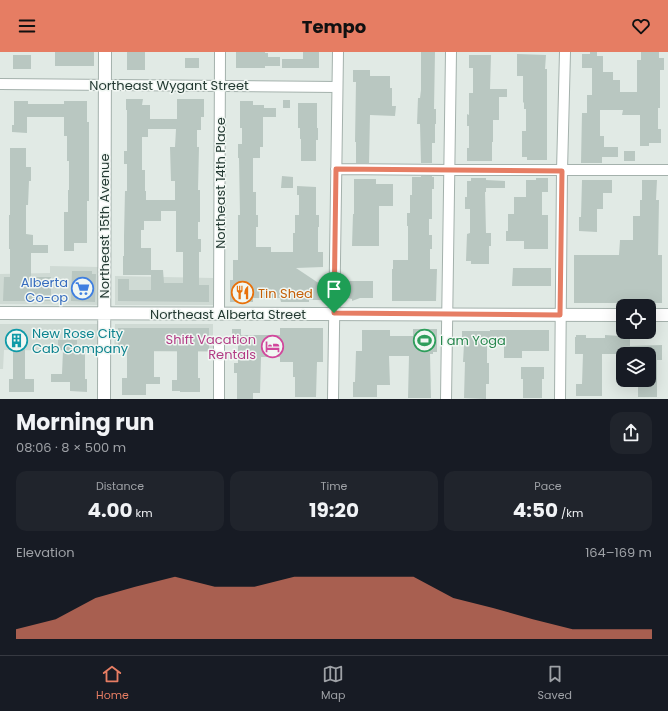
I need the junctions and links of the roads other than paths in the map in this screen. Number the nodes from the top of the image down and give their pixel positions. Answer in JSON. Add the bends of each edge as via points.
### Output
{"nodes":[{"id":1,"x":105,"y":52,"type":"edge"},
{"id":2,"x":220,"y":52,"type":"edge"},
{"id":3,"x":338,"y":52,"type":"edge"},
{"id":4,"x":451,"y":52,"type":"edge"},
{"id":5,"x":565,"y":52,"type":"edge"},
{"id":6,"x":0,"y":84,"type":"edge"},
{"id":7,"x":105,"y":85,"type":"junction"},
{"id":8,"x":220,"y":85,"type":"junction"},
{"id":9,"x":337,"y":87,"type":"junction"},
{"id":10,"x":336,"y":169,"type":"junction"},
{"id":11,"x":449,"y":170,"type":"junction"},
{"id":12,"x":668,"y":170,"type":"edge"},
{"id":13,"x":562,"y":171,"type":"junction"},
{"id":14,"x":0,"y":313,"type":"edge"},
{"id":15,"x":104,"y":313,"type":"junction"},
{"id":16,"x":334,"y":313,"type":"junction"},
{"id":17,"x":219,"y":314,"type":"junction"},
{"id":18,"x":447,"y":314,"type":"junction"},
{"id":19,"x":560,"y":315,"type":"junction"},
{"id":20,"x":616,"y":315,"type":"edge"},
{"id":21,"x":656,"y":315,"type":"edge"},
{"id":22,"x":668,"y":315,"type":"edge"},
{"id":23,"x":219,"y":346,"type":"dead end"},
{"id":24,"x":104,"y":399,"type":"edge"},
{"id":25,"x":219,"y":399,"type":"edge"},
{"id":26,"x":333,"y":399,"type":"edge"},
{"id":27,"x":446,"y":399,"type":"edge"},
{"id":28,"x":560,"y":399,"type":"edge"}],
"edges":[{"from":1,"to":7,"type":"street","name":"Northeast 15th Avenue"},
{"from":2,"to":8,"type":"street","name":"Northeast 14th Place"},
{"from":3,"to":9,"type":"street"},
{"from":4,"to":11,"type":"street"},
{"from":5,"to":13,"type":"street"},
{"from":6,"to":7,"type":"street","name":"Northeast Wygant Street"},
{"from":7,"to":8,"type":"street","name":"Northeast Wygant Street"},
{"from":7,"to":15,"type":"street","name":"Northeast 15th Avenue"},
{"from":8,"to":9,"type":"street","name":"Northeast Wygant Street"},
{"from":8,"to":17,"type":"street","name":"Northeast 14th Place"},
{"from":9,"to":10,"type":"street"},
{"from":10,"to":11,"type":"street"},
{"from":10,"to":16,"type":"street"},
{"from":11,"to":13,"type":"street"},
{"from":11,"to":18,"type":"street"},
{"from":12,"to":13,"type":"street"},
{"from":13,"to":19,"type":"street"},
{"from":14,"to":15,"type":"street","name":"Northeast Alberta Street"},
{"from":15,"to":17,"type":"street","name":"Northeast Alberta Street"},
{"from":15,"to":24,"type":"street","name":"Northeast 15th Avenue"},
{"from":16,"to":17,"type":"street","name":"Northeast Alberta Street"},
{"from":16,"to":18,"type":"street","name":"Northeast Alberta Street"},
{"from":16,"to":26,"type":"street"},
{"from":18,"to":19,"type":"street","name":"Northeast Alberta Street"},
{"from":18,"to":27,"type":"street"},
{"from":19,"to":20,"type":"street","name":"Northeast Alberta Street"},
{"from":19,"to":28,"type":"street"},
{"from":21,"to":22,"type":"street"},
{"from":23,"to":25,"type":"street"}]}
